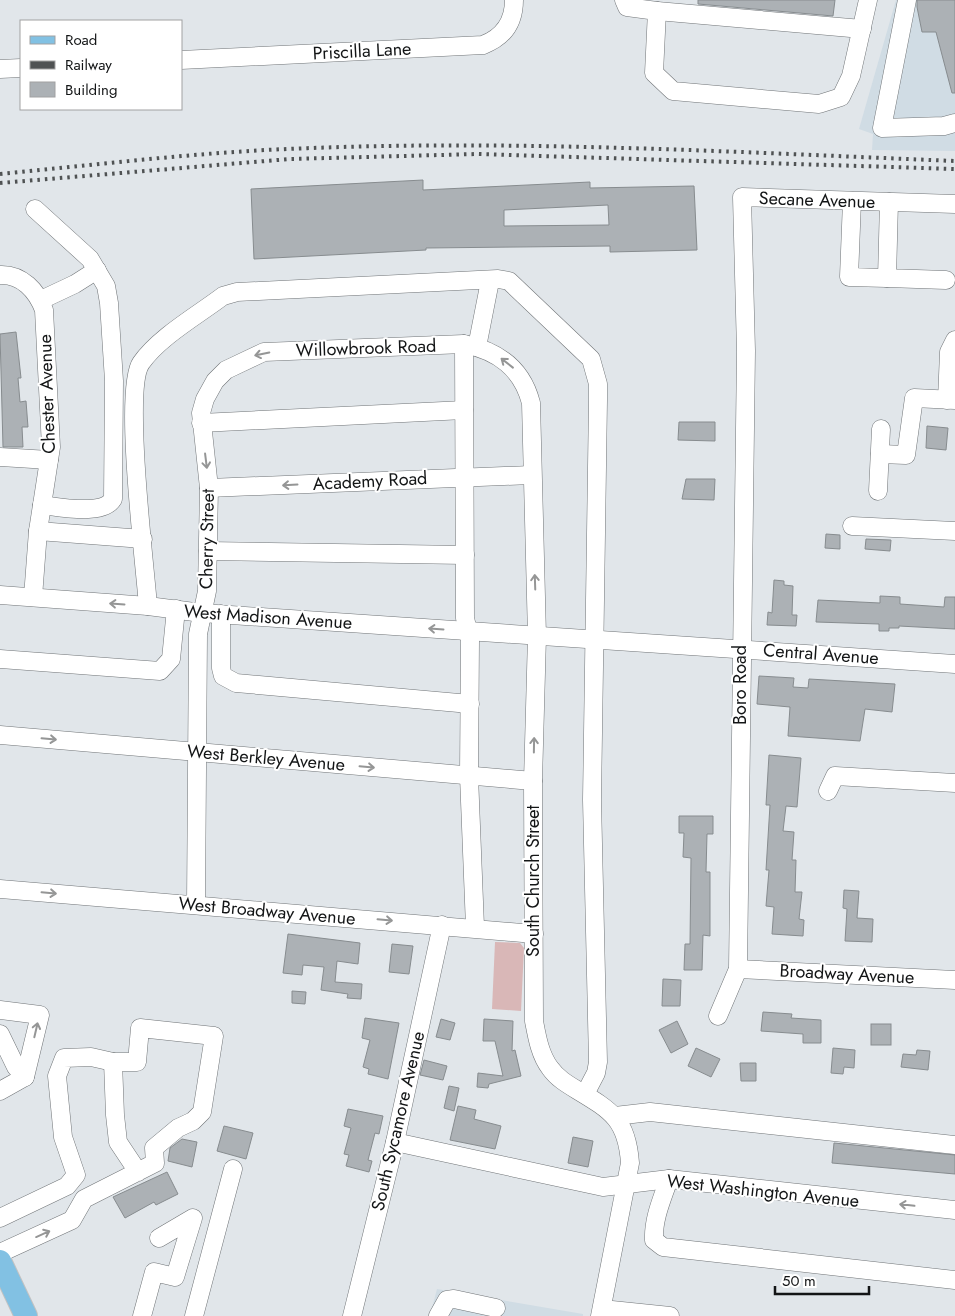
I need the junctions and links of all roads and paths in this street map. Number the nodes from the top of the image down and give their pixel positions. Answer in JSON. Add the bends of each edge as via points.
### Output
{"nodes":[{"id":1,"x":514,"y":0,"type":"edge"},
{"id":2,"x":624,"y":0,"type":"edge"},
{"id":3,"x":868,"y":0,"type":"edge"},
{"id":4,"x":907,"y":0,"type":"edge"},
{"id":5,"x":657,"y":11,"type":"junction"},
{"id":6,"x":862,"y":28,"type":"junction"},
{"id":7,"x":182,"y":60,"type":"edge"},
{"id":8,"x":20,"y":68,"type":"edge"},
{"id":9,"x":0,"y":69,"type":"edge"},
{"id":10,"x":955,"y":123,"type":"edge"},
{"id":11,"x":852,"y":201,"type":"junction"},
{"id":12,"x":889,"y":202,"type":"junction"},
{"id":13,"x":955,"y":204,"type":"edge"},
{"id":14,"x":35,"y":209,"type":"dead end"},
{"id":15,"x":97,"y":270,"type":"junction"},
{"id":16,"x":0,"y":275,"type":"edge"},
{"id":17,"x":887,"y":278,"type":"junction"},
{"id":18,"x":946,"y":280,"type":"dead end"},
{"id":19,"x":490,"y":281,"type":"junction"},
{"id":20,"x":41,"y":300,"type":"junction"},
{"id":21,"x":955,"y":340,"type":"edge"},
{"id":22,"x":470,"y":345,"type":"junction"},
{"id":23,"x":746,"y":350,"type":"joint"},
{"id":24,"x":951,"y":400,"type":"edge"},
{"id":25,"x":531,"y":403,"type":"joint"},
{"id":26,"x":464,"y":410,"type":"junction"},
{"id":27,"x":201,"y":418,"type":"junction"},
{"id":28,"x":881,"y":429,"type":"dead end"},
{"id":29,"x":880,"y":454,"type":"junction"},
{"id":30,"x":0,"y":457,"type":"edge"},
{"id":31,"x":49,"y":460,"type":"junction"},
{"id":32,"x":531,"y":475,"type":"junction"},
{"id":33,"x":464,"y":477,"type":"junction"},
{"id":34,"x":209,"y":488,"type":"junction"},
{"id":35,"x":878,"y":491,"type":"dead end"},
{"id":36,"x":42,"y":505,"type":"junction"},
{"id":37,"x":852,"y":526,"type":"dead end"},
{"id":38,"x":38,"y":531,"type":"junction"},
{"id":39,"x":955,"y":531,"type":"edge"},
{"id":40,"x":143,"y":539,"type":"junction"},
{"id":41,"x":208,"y":551,"type":"junction"},
{"id":42,"x":465,"y":554,"type":"junction"},
{"id":43,"x":0,"y":595,"type":"edge"},
{"id":44,"x":33,"y":598,"type":"junction"},
{"id":45,"x":148,"y":606,"type":"junction"},
{"id":46,"x":176,"y":610,"type":"junction"},
{"id":47,"x":202,"y":613,"type":"junction"},
{"id":48,"x":221,"y":614,"type":"junction"},
{"id":49,"x":468,"y":631,"type":"junction"},
{"id":50,"x":537,"y":636,"type":"junction"},
{"id":51,"x":596,"y":639,"type":"junction"},
{"id":52,"x":740,"y":648,"type":"junction"},
{"id":53,"x":0,"y":659,"type":"edge"},
{"id":54,"x":955,"y":664,"type":"edge"},
{"id":55,"x":470,"y":704,"type":"junction"},
{"id":56,"x":0,"y":735,"type":"edge"},
{"id":57,"x":198,"y":752,"type":"junction"},
{"id":58,"x":469,"y":776,"type":"junction"},
{"id":59,"x":533,"y":781,"type":"junction"},
{"id":60,"x":955,"y":782,"type":"edge"},
{"id":61,"x":828,"y":791,"type":"dead end"},
{"id":62,"x":0,"y":889,"type":"edge"},
{"id":63,"x":196,"y":905,"type":"junction"},
{"id":64,"x":442,"y":925,"type":"junction"},
{"id":65,"x":475,"y":927,"type":"junction"},
{"id":66,"x":534,"y":934,"type":"junction"},
{"id":67,"x":738,"y":969,"type":"junction"},
{"id":68,"x":955,"y":980,"type":"edge"},
{"id":69,"x":0,"y":1010,"type":"edge"},
{"id":70,"x":718,"y":1016,"type":"dead end"},
{"id":71,"x":0,"y":1034,"type":"edge"},
{"id":72,"x":113,"y":1062,"type":"junction"},
{"id":73,"x":25,"y":1077,"type":"junction"},
{"id":74,"x":0,"y":1091,"type":"edge"},
{"id":75,"x":585,"y":1094,"type":"junction"},
{"id":76,"x":615,"y":1116,"type":"junction"},
{"id":77,"x":395,"y":1142,"type":"junction"},
{"id":78,"x":955,"y":1145,"type":"edge"},
{"id":79,"x":233,"y":1169,"type":"dead end"},
{"id":80,"x":138,"y":1172,"type":"junction"},
{"id":81,"x":669,"y":1179,"type":"junction"},
{"id":82,"x":627,"y":1183,"type":"junction"},
{"id":83,"x":68,"y":1186,"type":"junction"},
{"id":84,"x":80,"y":1208,"type":"junction"},
{"id":85,"x":955,"y":1210,"type":"edge"},
{"id":86,"x":0,"y":1218,"type":"edge"},
{"id":87,"x":159,"y":1238,"type":"dead end"},
{"id":88,"x":0,"y":1253,"type":"edge"},
{"id":89,"x":0,"y":1261,"type":"edge"},
{"id":90,"x":955,"y":1280,"type":"edge"},
{"id":91,"x":496,"y":1308,"type":"dead end"},
{"id":92,"x":601,"y":1313,"type":"edge"},
{"id":93,"x":628,"y":1314,"type":"edge"},
{"id":94,"x":26,"y":1316,"type":"edge"},
{"id":95,"x":142,"y":1316,"type":"edge"},
{"id":96,"x":194,"y":1316,"type":"edge"},
{"id":97,"x":352,"y":1316,"type":"edge"},
{"id":98,"x":438,"y":1316,"type":"edge"},
{"id":99,"x":670,"y":1316,"type":"edge"}],
"edges":[{"from":1,"to":7,"type":"street","name":"Priscilla Lane","via":[[510,24],[484,45]]},
{"from":2,"to":5,"type":"street","via":[[627,7]]},
{"from":3,"to":6,"type":"street"},
{"from":4,"to":10,"type":"street","via":[[882,128]]},
{"from":5,"to":6,"type":"street"},
{"from":5,"to":6,"type":"street","via":[[654,73],[673,92],[819,104],[840,98],[850,76]]},
{"from":8,"to":9,"type":"street"},
{"from":11,"to":12,"type":"street","name":"Secane Avenue"},
{"from":11,"to":17,"type":"street","via":[[849,277]]},
{"from":11,"to":23,"type":"street","name":"Secane Avenue","via":[[742,197]]},
{"from":12,"to":13,"type":"street","name":"Secane Avenue"},
{"from":12,"to":17,"type":"street"},
{"from":14,"to":15,"type":"street","via":[[90,259]]},
{"from":15,"to":20,"type":"street"},
{"from":15,"to":36,"type":"street","via":[[106,286],[109,303],[114,381],[112,499],[93,509]]},
{"from":16,"to":20,"type":"street","via":[[26,283]]},
{"from":17,"to":18,"type":"street"},
{"from":19,"to":22,"type":"street"},
{"from":19,"to":40,"type":"street","via":[[237,292],[224,296],[200,313],[152,350],[139,365],[135,377],[132,411]]},
{"from":19,"to":51,"type":"street","via":[[509,281],[517,287],[590,359],[596,371],[599,472]]},
{"from":20,"to":31,"type":"street","name":"Chester Avenue","via":[[51,413]]},
{"from":21,"to":24,"type":"street","via":[[949,352]]},
{"from":25,"to":22,"type":"street","name":"Willowbrook Road","one_way":true,"via":[[528,390],[513,367],[491,352]]},
{"from":22,"to":26,"type":"street"},
{"from":22,"to":27,"type":"street","name":"Willowbrook Road","one_way":true,"via":[[264,352],[226,370],[215,381],[205,399]]},
{"from":23,"to":52,"type":"street","name":"Boro Road"},
{"from":24,"to":29,"type":"street","via":[[914,398],[906,455]]},
{"from":25,"to":32,"type":"street","name":"South Church Street"},
{"from":26,"to":27,"type":"street"},
{"from":26,"to":33,"type":"street"},
{"from":27,"to":34,"type":"street","name":"Cherry Street","one_way":true},
{"from":28,"to":29,"type":"street"},
{"from":29,"to":35,"type":"street"},
{"from":30,"to":31,"type":"street"},
{"from":31,"to":36,"type":"street","name":"Chester Avenue"},
{"from":32,"to":33,"type":"street","name":"Academy Road"},
{"from":50,"to":32,"type":"street","name":"South Church Street","one_way":true},
{"from":33,"to":34,"type":"street","name":"Academy Road","one_way":true},
{"from":33,"to":42,"type":"street"},
{"from":34,"to":41,"type":"street","name":"Cherry Street"},
{"from":36,"to":38,"type":"street","name":"Chester Avenue"},
{"from":37,"to":39,"type":"street"},
{"from":38,"to":40,"type":"street"},
{"from":38,"to":44,"type":"street","name":"Chester Avenue"},
{"from":40,"to":45,"type":"street"},
{"from":41,"to":42,"type":"street"},
{"from":41,"to":47,"type":"street","name":"Cherry Street"},
{"from":42,"to":49,"type":"street","via":[[464,618]]},
{"from":43,"to":44,"type":"street","name":"West Madison Avenue"},
{"from":45,"to":44,"type":"street","name":"West Madison Avenue","one_way":true},
{"from":45,"to":46,"type":"street","name":"West Madison Avenue"},
{"from":46,"to":47,"type":"street","name":"West Madison Avenue"},
{"from":46,"to":53,"type":"street","via":[[171,659],[160,671]]},
{"from":47,"to":48,"type":"street","name":"West Madison Avenue"},
{"from":47,"to":57,"type":"street","name":"Cherry Street","via":[[198,634]]},
{"from":49,"to":48,"type":"street","name":"West Madison Avenue","one_way":true},
{"from":48,"to":55,"type":"street","via":[[220,668],[223,676],[236,683]]},
{"from":49,"to":50,"type":"street","name":"West Madison Avenue"},
{"from":49,"to":55,"type":"street"},
{"from":50,"to":51,"type":"street","name":"Central Avenue"},
{"from":59,"to":50,"type":"street","name":"South Church Street","one_way":true},
{"from":51,"to":52,"type":"street","name":"Central Avenue"},
{"from":51,"to":75,"type":"street","via":[[592,800],[598,1062]]},
{"from":52,"to":54,"type":"street","name":"Central Avenue"},
{"from":52,"to":67,"type":"street","name":"Boro Road"},
{"from":55,"to":58,"type":"street"},
{"from":56,"to":57,"type":"street","name":"West Berkley Avenue","one_way":true},
{"from":57,"to":58,"type":"street","name":"West Berkley Avenue","one_way":true},
{"from":57,"to":63,"type":"street","name":"Cherry Street"},
{"from":58,"to":59,"type":"street","name":"West Berkley Avenue"},
{"from":58,"to":65,"type":"street"},
{"from":59,"to":66,"type":"street","name":"South Church Street"},
{"from":60,"to":61,"type":"street","via":[[835,776]]},
{"from":62,"to":63,"type":"street","name":"West Broadway Avenue","one_way":true},
{"from":63,"to":64,"type":"street","name":"West Broadway Avenue","one_way":true},
{"from":64,"to":65,"type":"street","name":"West Broadway Avenue"},
{"from":64,"to":77,"type":"street","name":"South Sycamore Avenue"},
{"from":65,"to":66,"type":"street","name":"West Broadway Avenue"},
{"from":66,"to":75,"type":"street","name":"South Church Street","via":[[534,1021],[537,1038],[550,1068],[560,1079]]},
{"from":67,"to":68,"type":"street","name":"Broadway Avenue"},
{"from":67,"to":70,"type":"street","name":"Boro Road"},
{"from":73,"to":69,"type":"street","one_way":true,"via":[[40,1016]]},
{"from":71,"to":73,"type":"street","via":[[16,1068]]},
{"from":72,"to":80,"type":"street","via":[[118,1142]]},
{"from":72,"to":80,"type":"street","via":[[137,1062],[140,1028],[214,1036],[202,1112],[154,1148],[154,1163]]},
{"from":72,"to":83,"type":"street","via":[[91,1057],[64,1058],[57,1076],[63,1137],[76,1175]]},
{"from":73,"to":74,"type":"street"},
{"from":75,"to":76,"type":"street","name":"South Church Street"},
{"from":76,"to":78,"type":"street","via":[[650,1112]]},
{"from":76,"to":82,"type":"street","name":"South Church Street","via":[[629,1143]]},
{"from":77,"to":82,"type":"street","name":"West Washington Avenue","via":[[603,1187]]},
{"from":77,"to":97,"type":"street","name":"South Sycamore Avenue"},
{"from":79,"to":96,"type":"street"},
{"from":80,"to":84,"type":"street","via":[[84,1199]]},
{"from":81,"to":82,"type":"street","name":"West Washington Avenue"},
{"from":85,"to":81,"type":"street","name":"West Washington Avenue","one_way":true},
{"from":81,"to":90,"type":"street","via":[[654,1233],[654,1240],[663,1247]]},
{"from":82,"to":92,"type":"street","name":"South Church Street"},
{"from":83,"to":84,"type":"street"},
{"from":83,"to":86,"type":"street"},
{"from":88,"to":84,"type":"street","one_way":true,"via":[[72,1220]]},
{"from":87,"to":95,"type":"street","via":[[193,1218],[175,1277],[154,1272]]},
{"from":89,"to":94,"type":"main road"},
{"from":91,"to":98,"type":"street","via":[[454,1299],[447,1300]]},
{"from":92,"to":93,"type":"street"},
{"from":93,"to":99,"type":"street"}]}
